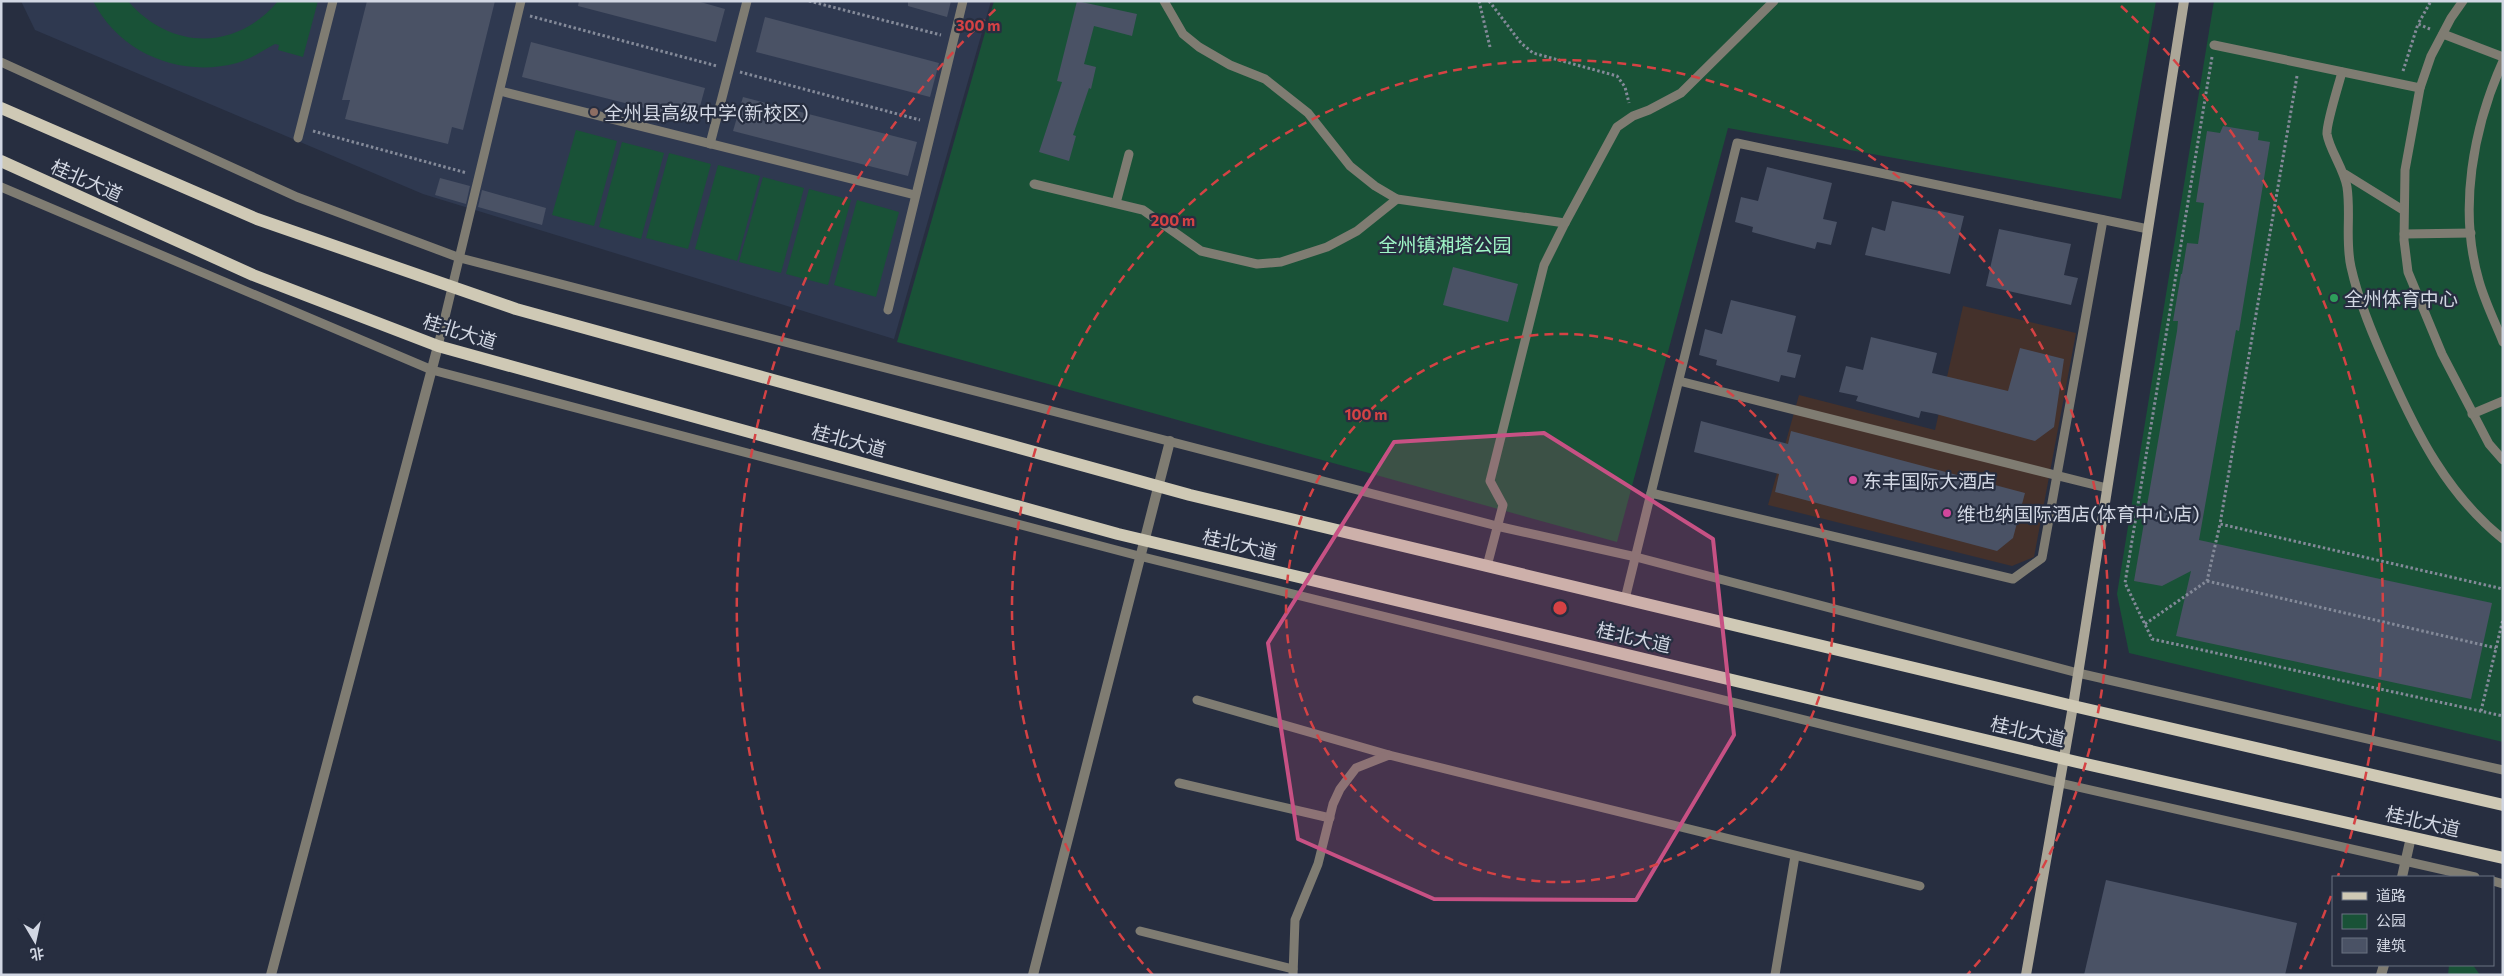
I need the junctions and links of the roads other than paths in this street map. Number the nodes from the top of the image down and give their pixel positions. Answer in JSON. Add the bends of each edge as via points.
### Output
{"nodes":[{"id":1,"x":333,"y":1,"type":"edge"},
{"id":2,"x":521,"y":1,"type":"edge"},
{"id":3,"x":747,"y":1,"type":"edge"},
{"id":4,"x":963,"y":1,"type":"edge"},
{"id":5,"x":1164,"y":1,"type":"edge"},
{"id":6,"x":1774,"y":1,"type":"edge"},
{"id":7,"x":2184,"y":1,"type":"edge"},
{"id":8,"x":2463,"y":1,"type":"edge"},
{"id":9,"x":2443,"y":34,"type":"junction"},
{"id":10,"x":2214,"y":45,"type":"road end"},
{"id":11,"x":2503,"y":57,"type":"edge"},
{"id":12,"x":2503,"y":61,"type":"edge"},
{"id":13,"x":1,"y":62,"type":"edge"},
{"id":14,"x":2342,"y":72,"type":"junction"},
{"id":15,"x":2420,"y":88,"type":"junction"},
{"id":16,"x":500,"y":91,"type":"junction"},
{"id":17,"x":1,"y":108,"type":"edge"},
{"id":18,"x":298,"y":138,"type":"dead end"},
{"id":19,"x":710,"y":144,"type":"junction"},
{"id":20,"x":1129,"y":154,"type":"dead end"},
{"id":21,"x":1,"y":161,"type":"edge"},
{"id":22,"x":2344,"y":174,"type":"junction"},
{"id":23,"x":1034,"y":184,"type":"dead end"},
{"id":24,"x":1,"y":187,"type":"edge"},
{"id":25,"x":915,"y":196,"type":"junction"},
{"id":26,"x":1397,"y":199,"type":"junction"},
{"id":27,"x":1116,"y":203,"type":"junction"},
{"id":28,"x":2403,"y":210,"type":"junction"},
{"id":29,"x":2103,"y":220,"type":"junction"},
{"id":30,"x":1565,"y":223,"type":"junction"},
{"id":31,"x":2148,"y":230,"type":"junction"},
{"id":32,"x":2471,"y":233,"type":"junction"},
{"id":33,"x":2404,"y":234,"type":"junction"},
{"id":34,"x":460,"y":258,"type":"junction"},
{"id":35,"x":453,"y":287,"type":"junction"},
{"id":36,"x":888,"y":310,"type":"dead end"},
{"id":37,"x":2503,"y":342,"type":"edge"},
{"id":38,"x":438,"y":346,"type":"junction"},
{"id":39,"x":432,"y":370,"type":"junction"},
{"id":40,"x":1679,"y":381,"type":"junction"},
{"id":41,"x":2503,"y":401,"type":"edge"},
{"id":42,"x":2472,"y":414,"type":"junction"},
{"id":43,"x":1170,"y":441,"type":"junction"},
{"id":44,"x":2503,"y":460,"type":"edge"},
{"id":45,"x":2057,"y":475,"type":"junction"},
{"id":46,"x":1158,"y":486,"type":"junction"},
{"id":47,"x":2107,"y":488,"type":"junction"},
{"id":48,"x":1651,"y":493,"type":"junction"},
{"id":49,"x":1498,"y":526,"type":"junction"},
{"id":50,"x":2503,"y":539,"type":"edge"},
{"id":51,"x":1143,"y":540,"type":"junction"},
{"id":52,"x":1139,"y":556,"type":"junction"},
{"id":53,"x":1636,"y":557,"type":"junction"},
{"id":54,"x":1487,"y":566,"type":"junction"},
{"id":55,"x":1625,"y":599,"type":"junction"},
{"id":56,"x":2078,"y":673,"type":"junction"},
{"id":57,"x":1197,"y":700,"type":"dead end"},
{"id":58,"x":2073,"y":706,"type":"junction"},
{"id":59,"x":1389,"y":755,"type":"junction"},
{"id":60,"x":2064,"y":759,"type":"junction"},
{"id":61,"x":2503,"y":770,"type":"edge"},
{"id":62,"x":1179,"y":783,"type":"dead end"},
{"id":63,"x":2060,"y":783,"type":"junction"},
{"id":64,"x":2503,"y":805,"type":"edge"},
{"id":65,"x":1330,"y":818,"type":"junction"},
{"id":66,"x":2411,"y":837,"type":"junction"},
{"id":67,"x":1795,"y":856,"type":"junction"},
{"id":68,"x":2503,"y":858,"type":"edge"},
{"id":69,"x":2406,"y":861,"type":"junction"},
{"id":70,"x":2402,"y":876,"type":"edge"},
{"id":71,"x":2471,"y":876,"type":"edge"},
{"id":72,"x":1920,"y":886,"type":"dead end"},
{"id":73,"x":1140,"y":931,"type":"dead end"},
{"id":74,"x":1293,"y":972,"type":"edge"},
{"id":75,"x":270,"y":975,"type":"edge"},
{"id":76,"x":1033,"y":975,"type":"edge"},
{"id":77,"x":1775,"y":975,"type":"edge"},
{"id":78,"x":2026,"y":975,"type":"edge"}],
"edges":[{"from":1,"to":18,"type":"lane"},
{"from":2,"to":16,"type":"lane"},
{"from":3,"to":19,"type":"lane"},
{"from":4,"to":25,"type":"lane"},
{"from":5,"to":26,"type":"lane","via":[[1183,34],[1198,47],[1264,79],[1308,113],[1350,166]]},
{"from":6,"to":30,"type":"lane","via":[[1681,93],[1617,127]]},
{"from":7,"to":31,"type":"main road"},
{"from":8,"to":9,"type":"lane"},
{"from":9,"to":11,"type":"lane"},
{"from":9,"to":15,"type":"lane"},
{"from":10,"to":14,"type":"lane"},
{"from":12,"to":32,"type":"lane","via":[[2488,98],[2472,166]]},
{"from":13,"to":34,"type":"lane","via":[[297,197]]},
{"from":14,"to":15,"type":"lane"},
{"from":14,"to":22,"type":"lane","via":[[2327,134]]},
{"from":15,"to":28,"type":"lane","via":[[2404,170]]},
{"from":16,"to":19,"type":"lane"},
{"from":16,"to":34,"type":"lane"},
{"from":17,"to":35,"type":"main road","name":"桂北大道","via":[[257,220]]},
{"from":19,"to":25,"type":"lane"},
{"from":20,"to":27,"type":"lane"},
{"from":21,"to":38,"type":"main road","name":"桂北大道","via":[[253,275]]},
{"from":22,"to":28,"type":"lane"},
{"from":22,"to":50,"type":"lane","via":[[2348,190],[2350,266],[2377,344],[2417,432],[2445,476],[2485,524]]},
{"from":23,"to":27,"type":"lane"},
{"from":24,"to":39,"type":"lane"},
{"from":25,"to":36,"type":"lane"},
{"from":26,"to":27,"type":"lane","via":[[1356,231],[1327,247],[1281,262],[1257,264],[1202,251],[1143,210]]},
{"from":26,"to":30,"type":"lane"},
{"from":28,"to":33,"type":"lane"},
{"from":29,"to":31,"type":"lane"},
{"from":29,"to":40,"type":"lane","via":[[1737,143]]},
{"from":29,"to":45,"type":"lane"},
{"from":30,"to":49,"type":"lane","via":[[1544,265],[1490,481],[1503,505]]},
{"from":31,"to":47,"type":"main road"},
{"from":32,"to":33,"type":"lane"},
{"from":32,"to":37,"type":"lane","via":[[2479,283]]},
{"from":33,"to":42,"type":"lane","via":[[2408,272],[2418,301]]},
{"from":34,"to":35,"type":"lane"},
{"from":34,"to":43,"type":"lane"},
{"from":35,"to":38,"type":"lane"},
{"from":35,"to":46,"type":"main road","name":"桂北大道","via":[[525,312]]},
{"from":38,"to":39,"type":"street"},
{"from":38,"to":51,"type":"main road","name":"桂北大道"},
{"from":39,"to":52,"type":"lane"},
{"from":39,"to":75,"type":"street"},
{"from":40,"to":45,"type":"lane"},
{"from":40,"to":48,"type":"lane"},
{"from":41,"to":42,"type":"lane"},
{"from":42,"to":44,"type":"lane","via":[[2489,444]]},
{"from":43,"to":46,"type":"street"},
{"from":43,"to":49,"type":"lane"},
{"from":45,"to":47,"type":"lane"},
{"from":45,"to":48,"type":"lane","via":[[2042,558],[2013,579]]},
{"from":46,"to":51,"type":"street"},
{"from":46,"to":54,"type":"main road","name":"桂北大道"},
{"from":47,"to":56,"type":"main road"},
{"from":48,"to":53,"type":"lane"},
{"from":49,"to":53,"type":"lane"},
{"from":49,"to":54,"type":"lane"},
{"from":51,"to":52,"type":"street"},
{"from":51,"to":60,"type":"main road","name":"桂北大道"},
{"from":52,"to":63,"type":"lane"},
{"from":52,"to":76,"type":"street"},
{"from":53,"to":55,"type":"lane"},
{"from":53,"to":56,"type":"lane"},
{"from":54,"to":55,"type":"main road","name":"桂北大道"},
{"from":55,"to":58,"type":"main road","name":"桂北大道"},
{"from":56,"to":58,"type":"main road"},
{"from":56,"to":61,"type":"lane"},
{"from":57,"to":59,"type":"lane"},
{"from":58,"to":60,"type":"main road"},
{"from":58,"to":64,"type":"main road","name":"桂北大道"},
{"from":59,"to":65,"type":"lane","via":[[1367,762],[1348,776]]},
{"from":59,"to":67,"type":"lane"},
{"from":60,"to":63,"type":"main road"},
{"from":60,"to":66,"type":"main road","name":"桂北大道"},
{"from":62,"to":65,"type":"lane"},
{"from":63,"to":69,"type":"lane"},
{"from":63,"to":78,"type":"main road"},
{"from":65,"to":74,"type":"lane","via":[[1318,864],[1296,920]]},
{"from":66,"to":68,"type":"main road","name":"桂北大道"},
{"from":66,"to":69,"type":"street"},
{"from":67,"to":72,"type":"lane"},
{"from":67,"to":77,"type":"lane"},
{"from":69,"to":70,"type":"street"},
{"from":69,"to":71,"type":"lane"},
{"from":73,"to":74,"type":"lane"}]}
